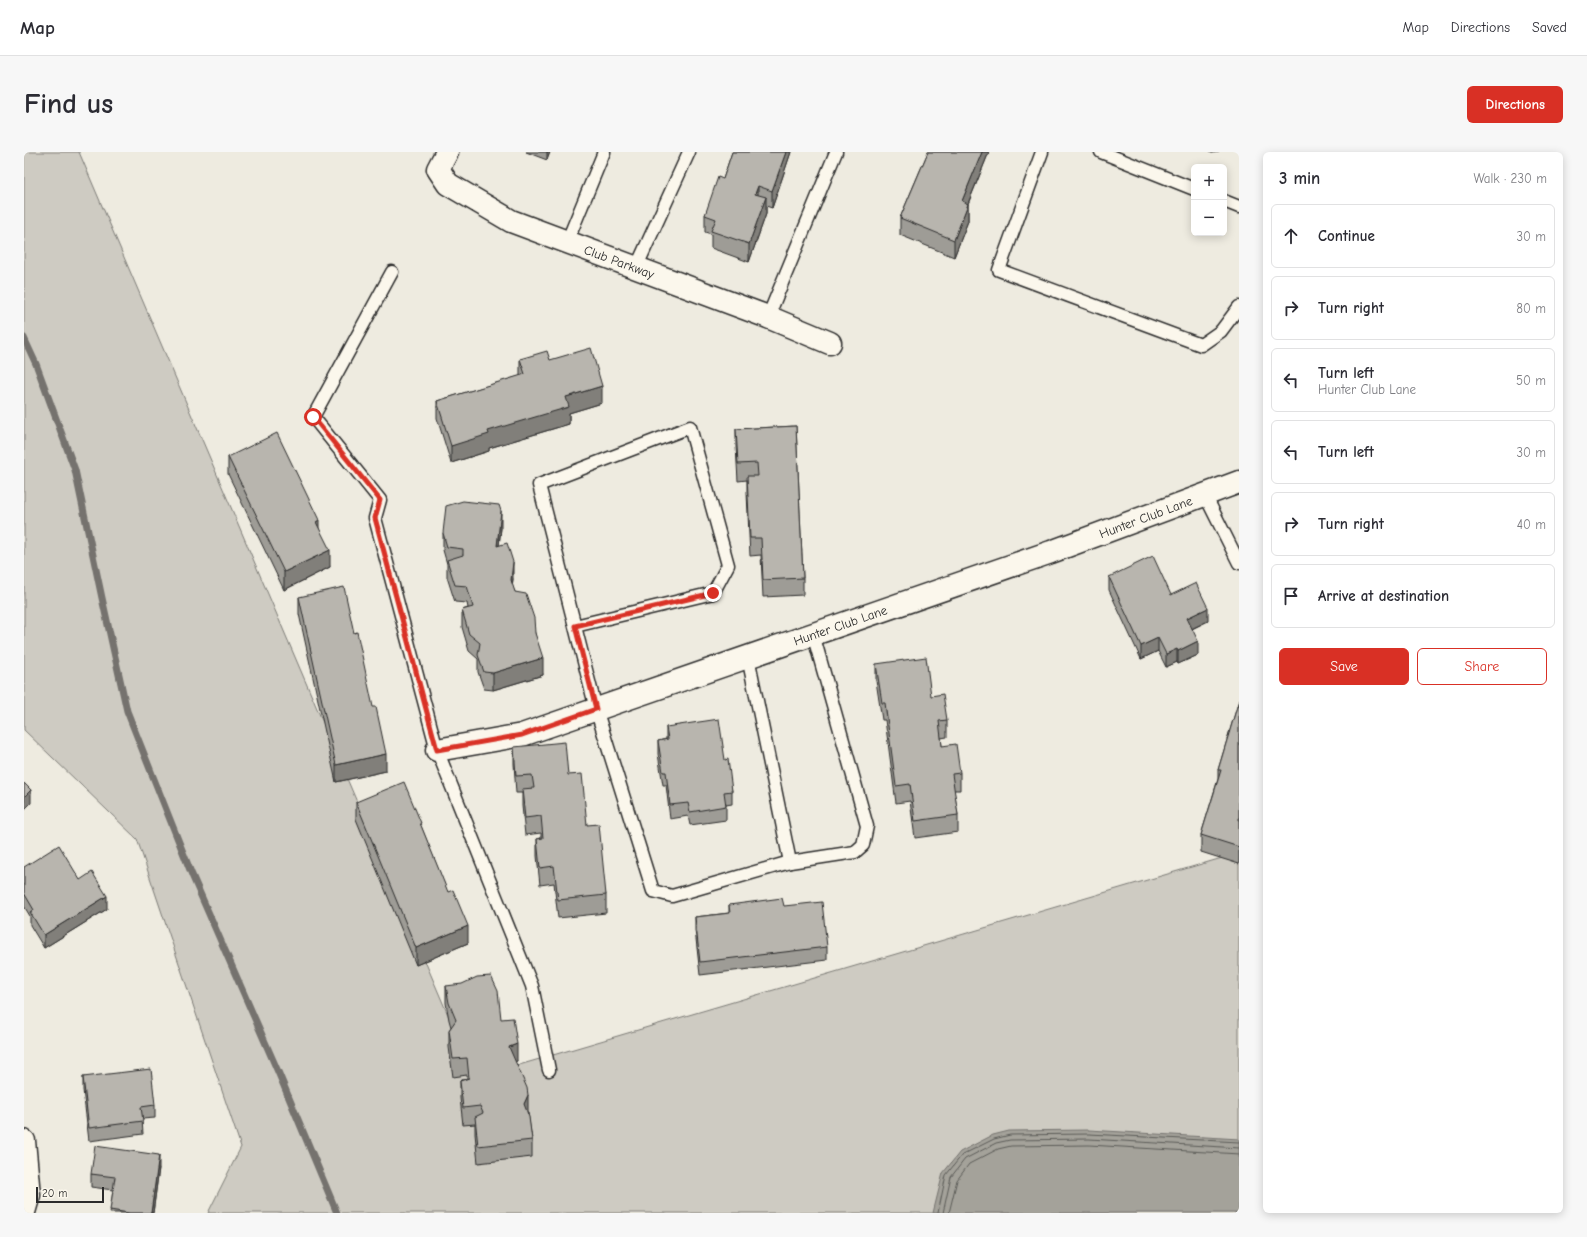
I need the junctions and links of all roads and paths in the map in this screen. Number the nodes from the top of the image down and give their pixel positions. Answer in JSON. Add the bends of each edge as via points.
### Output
{"nodes":[{"id":1,"x":447,"y":152,"type":"edge"},
{"id":2,"x":604,"y":152,"type":"edge"},
{"id":3,"x":689,"y":152,"type":"edge"},
{"id":4,"x":836,"y":152,"type":"edge"},
{"id":5,"x":1042,"y":152,"type":"edge"},
{"id":6,"x":1101,"y":152,"type":"edge"},
{"id":7,"x":1191,"y":188,"type":"edge"},
{"id":8,"x":1227,"y":202,"type":"edge"},
{"id":9,"x":1239,"y":207,"type":"edge"},
{"id":10,"x":568,"y":242,"type":"junction"},
{"id":11,"x":636,"y":268,"type":"junction"},
{"id":12,"x":392,"y":272,"type":"dead end"},
{"id":13,"x":1239,"y":307,"type":"edge"},
{"id":14,"x":768,"y":317,"type":"junction"},
{"id":15,"x":830,"y":343,"type":"dead end"},
{"id":16,"x":1239,"y":482,"type":"edge"},
{"id":17,"x":1205,"y":495,"type":"junction"},
{"id":18,"x":1239,"y":563,"type":"edge"},
{"id":19,"x":575,"y":626,"type":"junction"},
{"id":20,"x":813,"y":634,"type":"junction"},
{"id":21,"x":748,"y":657,"type":"junction"},
{"id":22,"x":596,"y":709,"type":"junction"},
{"id":23,"x":437,"y":750,"type":"junction"},
{"id":24,"x":790,"y":862,"type":"junction"},
{"id":25,"x":550,"y":1070,"type":"dead end"},
{"id":26,"x":24,"y":1141,"type":"edge"},
{"id":27,"x":24,"y":1212,"type":"edge"}],
"edges":[{"from":1,"to":10,"type":"street","name":"Club Parkway","via":[[438,169],[448,184],[511,221]]},
{"from":2,"to":10,"type":"lane"},
{"from":3,"to":11,"type":"lane"},
{"from":4,"to":14,"type":"lane"},
{"from":5,"to":13,"type":"lane","via":[[999,270],[1201,344],[1221,331]]},
{"from":6,"to":7,"type":"lane"},
{"from":8,"to":9,"type":"lane"},
{"from":10,"to":11,"type":"street","name":"Club Parkway"},
{"from":11,"to":14,"type":"street","name":"Club Parkway"},
{"from":12,"to":23,"type":"lane","via":[[313,417],[380,500],[375,518]]},
{"from":14,"to":15,"type":"street","name":"Club Parkway"},
{"from":16,"to":17,"type":"street","name":"Hunter Club Lane"},
{"from":17,"to":18,"type":"lane"},
{"from":17,"to":20,"type":"street","name":"Hunter Club Lane","via":[[1051,552]]},
{"from":19,"to":19,"type":"lane","via":[[713,593],[728,565],[690,427],[539,485]]},
{"from":19,"to":22,"type":"lane"},
{"from":20,"to":21,"type":"street","name":"Hunter Club Lane"},
{"from":20,"to":24,"type":"lane","via":[[867,826],[863,846],[855,852]]},
{"from":21,"to":22,"type":"street","name":"Hunter Club Lane"},
{"from":21,"to":24,"type":"lane"},
{"from":22,"to":23,"type":"street","name":"Hunter Club Lane","via":[[522,735]]},
{"from":22,"to":24,"type":"lane","via":[[653,891],[672,896]]},
{"from":23,"to":25,"type":"lane","via":[[532,986]]},
{"from":26,"to":27,"type":"street","via":[[29,1195]]}]}
